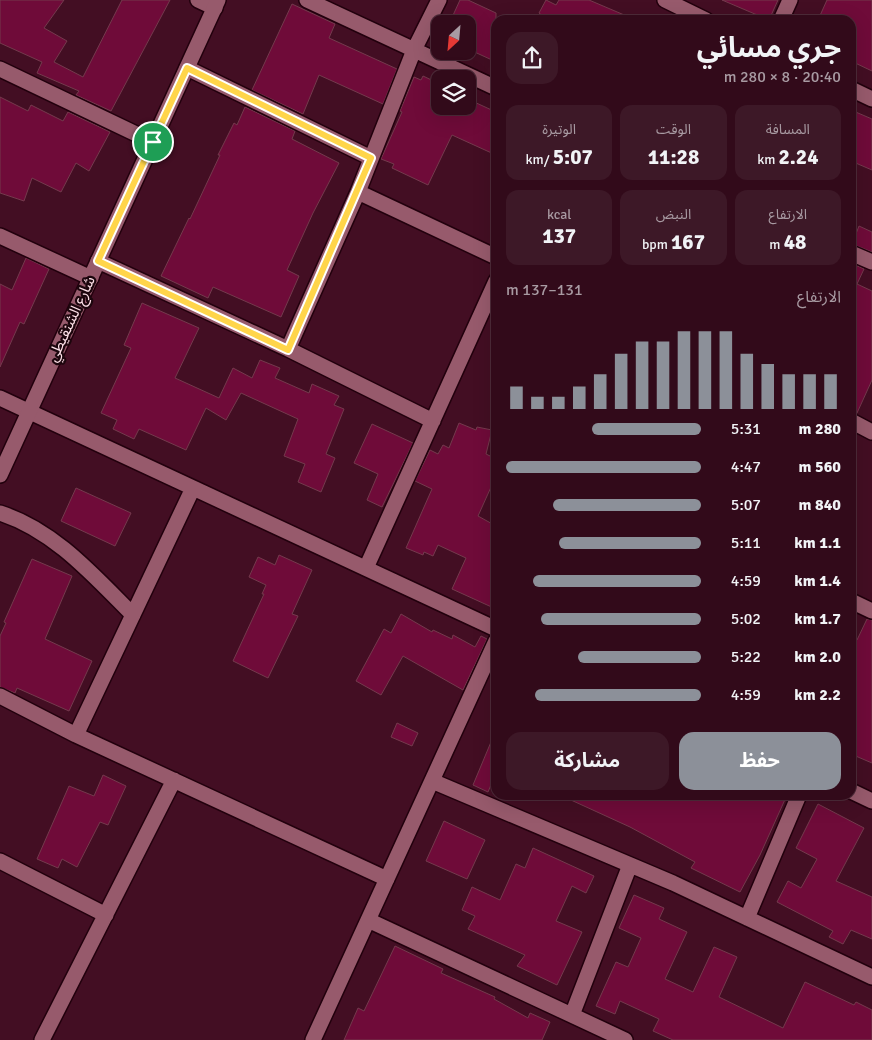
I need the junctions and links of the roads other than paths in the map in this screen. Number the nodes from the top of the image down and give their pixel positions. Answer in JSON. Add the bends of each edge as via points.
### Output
{"nodes":[{"id":1,"x":198,"y":0,"type":"edge"},
{"id":2,"x":307,"y":0,"type":"edge"},
{"id":3,"x":439,"y":0,"type":"edge"},
{"id":4,"x":665,"y":0,"type":"edge"},
{"id":5,"x":790,"y":0,"type":"edge"},
{"id":6,"x":216,"y":4,"type":"edge"},
{"id":7,"x":696,"y":15,"type":"edge"},
{"id":8,"x":783,"y":15,"type":"edge"},
{"id":9,"x":414,"y":50,"type":"junction"},
{"id":10,"x":187,"y":68,"type":"junction"},
{"id":11,"x":0,"y":69,"type":"edge"},
{"id":12,"x":491,"y":86,"type":"edge"},
{"id":13,"x":856,"y":91,"type":"edge"},
{"id":14,"x":872,"y":99,"type":"edge"},
{"id":15,"x":153,"y":142,"type":"junction"},
{"id":16,"x":371,"y":158,"type":"junction"},
{"id":17,"x":358,"y":192,"type":"junction"},
{"id":18,"x":0,"y":236,"type":"edge"},
{"id":19,"x":491,"y":254,"type":"edge"},
{"id":20,"x":856,"y":255,"type":"edge"},
{"id":21,"x":98,"y":261,"type":"junction"},
{"id":22,"x":872,"y":262,"type":"edge"},
{"id":23,"x":90,"y":278,"type":"junction"},
{"id":24,"x":491,"y":292,"type":"edge"},
{"id":25,"x":288,"y":350,"type":"junction"},
{"id":26,"x":0,"y":398,"type":"edge"},
{"id":27,"x":29,"y":412,"type":"junction"},
{"id":28,"x":433,"y":421,"type":"junction"},
{"id":29,"x":856,"y":424,"type":"edge"},
{"id":30,"x":872,"y":432,"type":"edge"},
{"id":31,"x":0,"y":475,"type":"edge"},
{"id":32,"x":194,"y":488,"type":"junction"},
{"id":33,"x":0,"y":513,"type":"edge"},
{"id":34,"x":366,"y":568,"type":"junction"},
{"id":35,"x":856,"y":603,"type":"edge"},
{"id":36,"x":872,"y":611,"type":"edge"},
{"id":37,"x":133,"y":615,"type":"junction"},
{"id":38,"x":491,"y":627,"type":"edge"},
{"id":39,"x":491,"y":652,"type":"edge"},
{"id":40,"x":0,"y":696,"type":"edge"},
{"id":41,"x":76,"y":734,"type":"junction"},
{"id":42,"x":174,"y":780,"type":"junction"},
{"id":43,"x":432,"y":781,"type":"junction"},
{"id":44,"x":856,"y":793,"type":"edge"},
{"id":45,"x":797,"y":800,"type":"edge"},
{"id":46,"x":872,"y":800,"type":"edge"},
{"id":47,"x":0,"y":861,"type":"edge"},
{"id":48,"x":630,"y":864,"type":"junction"},
{"id":49,"x":387,"y":879,"type":"junction"},
{"id":50,"x":106,"y":915,"type":"junction"},
{"id":51,"x":747,"y":918,"type":"junction"},
{"id":52,"x":368,"y":920,"type":"junction"},
{"id":53,"x":872,"y":977,"type":"edge"},
{"id":54,"x":572,"y":1015,"type":"junction"},
{"id":55,"x":618,"y":1039,"type":"edge"},
{"id":56,"x":42,"y":1040,"type":"edge"},
{"id":57,"x":313,"y":1040,"type":"edge"}],
"edges":[{"from":1,"to":6,"type":"street"},
{"from":2,"to":9,"type":"street"},
{"from":3,"to":9,"type":"street"},
{"from":4,"to":7,"type":"street"},
{"from":5,"to":8,"type":"street"},
{"from":6,"to":10,"type":"street","name":"شارع الشنقيطي"},
{"from":9,"to":12,"type":"street"},
{"from":9,"to":16,"type":"street"},
{"from":10,"to":15,"type":"street","name":"شارع الشنقيطي"},
{"from":10,"to":16,"type":"street"},
{"from":11,"to":15,"type":"street"},
{"from":13,"to":14,"type":"street"},
{"from":15,"to":21,"type":"street","name":"شارع الشنقيطي"},
{"from":16,"to":17,"type":"street"},
{"from":17,"to":19,"type":"street"},
{"from":17,"to":25,"type":"street"},
{"from":18,"to":23,"type":"street"},
{"from":20,"to":22,"type":"street"},
{"from":21,"to":23,"type":"street","name":"شارع الشنقيطي"},
{"from":21,"to":25,"type":"street"},
{"from":23,"to":27,"type":"street","name":"شارع الشنقيطي"},
{"from":24,"to":28,"type":"street"},
{"from":25,"to":28,"type":"street"},
{"from":26,"to":27,"type":"street"},
{"from":27,"to":31,"type":"street","name":"شارع الشنقيطي"},
{"from":27,"to":32,"type":"street"},
{"from":28,"to":34,"type":"street"},
{"from":29,"to":30,"type":"street"},
{"from":32,"to":34,"type":"street"},
{"from":32,"to":37,"type":"street"},
{"from":33,"to":37,"type":"street","via":[[33,527],[61,546]]},
{"from":34,"to":38,"type":"street"},
{"from":35,"to":36,"type":"street"},
{"from":37,"to":41,"type":"street"},
{"from":39,"to":43,"type":"street"},
{"from":40,"to":41,"type":"street"},
{"from":41,"to":42,"type":"street"},
{"from":42,"to":49,"type":"street"},
{"from":42,"to":50,"type":"street"},
{"from":43,"to":48,"type":"street"},
{"from":43,"to":49,"type":"street"},
{"from":44,"to":46,"type":"street"},
{"from":45,"to":51,"type":"street"},
{"from":47,"to":50,"type":"street"},
{"from":48,"to":51,"type":"street"},
{"from":48,"to":54,"type":"street"},
{"from":49,"to":52,"type":"street"},
{"from":50,"to":56,"type":"street"},
{"from":51,"to":53,"type":"street"},
{"from":52,"to":54,"type":"street"},
{"from":52,"to":57,"type":"street"},
{"from":54,"to":55,"type":"street"}]}
